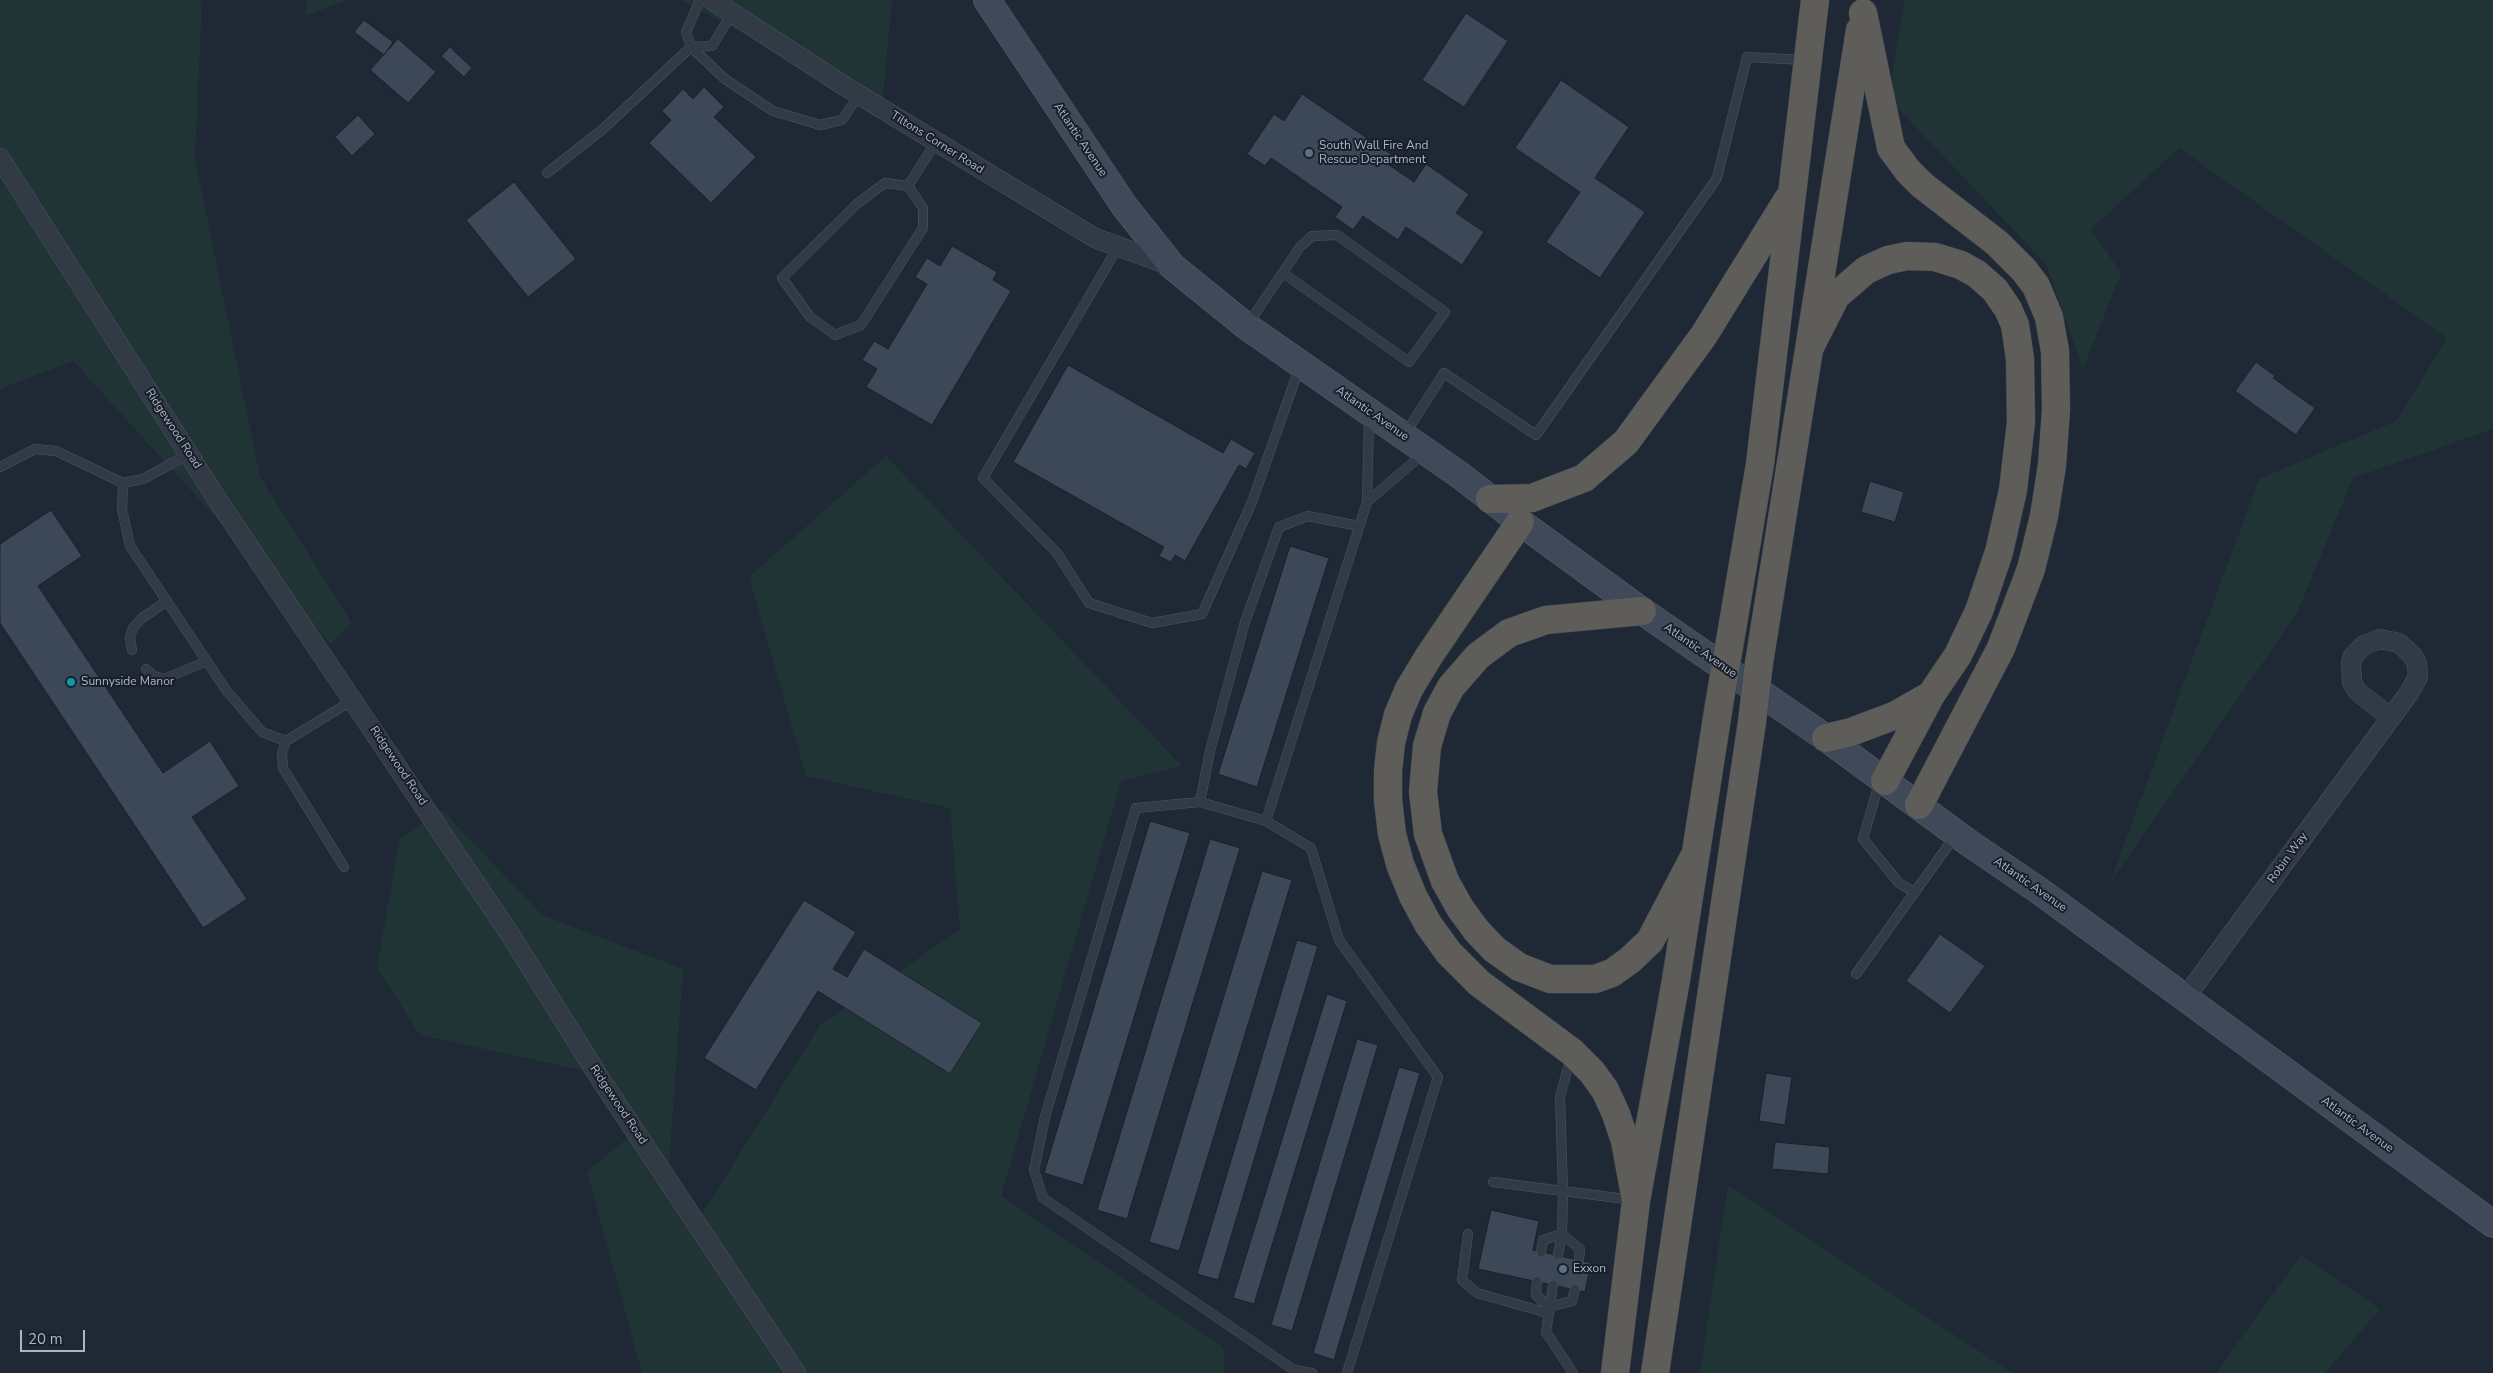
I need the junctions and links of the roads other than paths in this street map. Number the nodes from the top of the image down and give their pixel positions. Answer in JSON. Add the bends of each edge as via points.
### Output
{"nodes":[{"id":1,"x":700,"y":0,"type":"edge"},
{"id":2,"x":712,"y":0,"type":"edge"},
{"id":3,"x":987,"y":0,"type":"edge"},
{"id":4,"x":1815,"y":0,"type":"edge"},
{"id":5,"x":1864,"y":7,"type":"edge"},
{"id":6,"x":732,"y":13,"type":"junction"},
{"id":7,"x":691,"y":47,"type":"junction"},
{"id":8,"x":1808,"y":60,"type":"junction"},
{"id":9,"x":858,"y":95,"type":"junction"},
{"id":10,"x":936,"y":142,"type":"junction"},
{"id":11,"x":0,"y":158,"type":"edge"},
{"id":12,"x":547,"y":173,"type":"dead end"},
{"id":13,"x":908,"y":186,"type":"junction"},
{"id":14,"x":1793,"y":191,"type":"junction"},
{"id":15,"x":1118,"y":247,"type":"junction"},
{"id":16,"x":1172,"y":266,"type":"junction"},
{"id":17,"x":1283,"y":273,"type":"junction"},
{"id":18,"x":1246,"y":326,"type":"junction"},
{"id":19,"x":1810,"y":349,"type":"junction"},
{"id":20,"x":1300,"y":364,"type":"junction"},
{"id":21,"x":1369,"y":413,"type":"junction"},
{"id":22,"x":1404,"y":436,"type":"junction"},
{"id":23,"x":1426,"y":452,"type":"junction"},
{"id":24,"x":189,"y":454,"type":"junction"},
{"id":25,"x":0,"y":467,"type":"edge"},
{"id":26,"x":123,"y":483,"type":"junction"},
{"id":27,"x":1490,"y":499,"type":"junction"},
{"id":28,"x":1367,"y":502,"type":"junction"},
{"id":29,"x":1520,"y":522,"type":"junction"},
{"id":30,"x":1359,"y":526,"type":"junction"},
{"id":31,"x":168,"y":601,"type":"junction"},
{"id":32,"x":1642,"y":611,"type":"junction"},
{"id":33,"x":132,"y":650,"type":"dead end"},
{"id":34,"x":207,"y":661,"type":"junction"},
{"id":35,"x":146,"y":669,"type":"dead end"},
{"id":36,"x":1931,"y":695,"type":"junction"},
{"id":37,"x":353,"y":700,"type":"junction"},
{"id":38,"x":2391,"y":718,"type":"dead end"},
{"id":39,"x":1826,"y":738,"type":"junction"},
{"id":40,"x":286,"y":741,"type":"junction"},
{"id":41,"x":1883,"y":779,"type":"junction"},
{"id":42,"x":1200,"y":802,"type":"junction"},
{"id":43,"x":1919,"y":805,"type":"junction"},
{"id":44,"x":1266,"y":821,"type":"junction"},
{"id":45,"x":1957,"y":834,"type":"junction"},
{"id":46,"x":1694,"y":857,"type":"junction"},
{"id":47,"x":344,"y":867,"type":"dead end"},
{"id":48,"x":1914,"y":892,"type":"junction"},
{"id":49,"x":1856,"y":974,"type":"dead end"},
{"id":50,"x":2185,"y":998,"type":"junction"},
{"id":51,"x":1572,"y":1052,"type":"junction"},
{"id":52,"x":1493,"y":1182,"type":"dead end"},
{"id":53,"x":1563,"y":1191,"type":"junction"},
{"id":54,"x":1636,"y":1201,"type":"junction"},
{"id":55,"x":2493,"y":1224,"type":"edge"},
{"id":56,"x":1468,"y":1234,"type":"dead end"},
{"id":57,"x":1562,"y":1234,"type":"junction"},
{"id":58,"x":1541,"y":1252,"type":"dead end"},
{"id":59,"x":1558,"y":1256,"type":"dead end"},
{"id":60,"x":1579,"y":1260,"type":"dead end"},
{"id":61,"x":1537,"y":1281,"type":"dead end"},
{"id":62,"x":1553,"y":1285,"type":"dead end"},
{"id":63,"x":1575,"y":1289,"type":"dead end"},
{"id":64,"x":1549,"y":1310,"type":"junction"},
{"id":65,"x":796,"y":1373,"type":"edge"},
{"id":66,"x":1312,"y":1373,"type":"edge"},
{"id":67,"x":1346,"y":1373,"type":"edge"},
{"id":68,"x":1573,"y":1373,"type":"edge"},
{"id":69,"x":1615,"y":1373,"type":"edge"},
{"id":70,"x":1655,"y":1373,"type":"edge"}],
"edges":[{"from":1,"to":7,"type":"lane","via":[[686,32]]},
{"from":2,"to":6,"type":"street","name":"Tiltons Corner Road"},
{"from":3,"to":16,"type":"main road","name":"Atlantic Avenue","via":[[1125,207]]},
{"from":4,"to":8,"type":"highway"},
{"from":5,"to":19,"type":"highway"},
{"from":5,"to":43,"type":"highway","via":[[1890,148],[1922,185],[1997,243],[2024,270],[2036,286],[2049,317],[2055,351],[2056,410],[2052,465],[2031,569],[2001,648]]},
{"from":6,"to":7,"type":"lane","via":[[712,46]]},
{"from":6,"to":9,"type":"street","name":"Tiltons Corner Road"},
{"from":7,"to":9,"type":"lane","via":[[725,79],[773,111],[820,125],[842,120]]},
{"from":7,"to":12,"type":"lane","via":[[603,130]]},
{"from":8,"to":14,"type":"highway"},
{"from":8,"to":22,"type":"lane","via":[[1747,57],[1717,178],[1536,435],[1444,373]]},
{"from":9,"to":10,"type":"street","name":"Tiltons Corner Road"},
{"from":10,"to":13,"type":"lane"},
{"from":10,"to":15,"type":"street","name":"Tiltons Corner Road","via":[[1095,238]]},
{"from":11,"to":24,"type":"street","name":"Ridgewood Road"},
{"from":13,"to":13,"type":"lane","via":[[885,183],[858,203],[782,278],[810,317],[835,335],[861,325],[923,228],[923,208]]},
{"from":14,"to":27,"type":"highway","via":[[1704,335],[1626,442],[1584,478],[1532,498]]},
{"from":14,"to":46,"type":"highway","bridge":true,"via":[[1760,464]]},
{"from":15,"to":16,"type":"street","name":"Tiltons Corner Road"},
{"from":15,"to":20,"type":"lane","via":[[982,478],[1057,553],[1089,603],[1152,624],[1202,614],[1252,502]]},
{"from":16,"to":18,"type":"main road","name":"Atlantic Avenue"},
{"from":17,"to":17,"type":"lane","via":[[1300,247],[1312,236],[1337,235],[1445,312],[1409,362]]},
{"from":17,"to":18,"type":"lane"},
{"from":18,"to":20,"type":"main road","name":"Atlantic Avenue"},
{"from":19,"to":36,"type":"highway","via":[[1836,296],[1866,270],[1907,256],[1935,257],[1977,274],[1995,290],[2015,325],[2020,359],[2021,422],[2013,490],[2001,543],[1978,611],[1958,655]]},
{"from":19,"to":70,"type":"highway","bridge":true,"via":[[1759,663]]},
{"from":20,"to":21,"type":"main road","name":"Atlantic Avenue"},
{"from":21,"to":22,"type":"main road","name":"Atlantic Avenue"},
{"from":21,"to":28,"type":"lane"},
{"from":22,"to":23,"type":"main road","name":"Atlantic Avenue"},
{"from":23,"to":27,"type":"main road","name":"Atlantic Avenue"},
{"from":23,"to":28,"type":"lane"},
{"from":24,"to":26,"type":"lane","via":[[143,479]]},
{"from":24,"to":37,"type":"street","name":"Ridgewood Road"},
{"from":25,"to":26,"type":"lane","via":[[35,449],[56,451]]},
{"from":26,"to":31,"type":"lane","via":[[122,509],[130,546]]},
{"from":27,"to":29,"type":"main road","name":"Atlantic Avenue"},
{"from":28,"to":30,"type":"lane"},
{"from":29,"to":32,"type":"main road","name":"Atlantic Avenue"},
{"from":29,"to":51,"type":"highway","via":[[1409,689],[1391,743],[1388,800],[1392,834],[1410,888],[1428,924],[1449,953],[1479,983]]},
{"from":30,"to":42,"type":"lane","via":[[1308,516],[1279,527],[1245,622],[1210,751]]},
{"from":30,"to":44,"type":"lane"},
{"from":31,"to":33,"type":"lane","via":[[133,628],[130,637]]},
{"from":31,"to":34,"type":"lane"},
{"from":32,"to":39,"type":"main road","name":"Atlantic Avenue"},
{"from":32,"to":46,"type":"highway","via":[[1546,620],[1526,625],[1493,644],[1473,661],[1451,687],[1436,713],[1427,746],[1423,792],[1428,834],[1445,881],[1476,930],[1518,967],[1550,979],[1595,979],[1612,973],[1630,960],[1650,941]]},
{"from":34,"to":35,"type":"lane","via":[[164,679]]},
{"from":34,"to":40,"type":"lane","via":[[226,690],[262,732]]},
{"from":36,"to":39,"type":"highway","via":[[1896,715]]},
{"from":36,"to":41,"type":"highway"},
{"from":37,"to":40,"type":"lane"},
{"from":37,"to":65,"type":"street","name":"Ridgewood Road"},
{"from":38,"to":50,"type":"street","name":"Robin Way"},
{"from":39,"to":41,"type":"main road","name":"Atlantic Avenue"},
{"from":40,"to":47,"type":"lane","via":[[282,753],[283,768]]},
{"from":41,"to":43,"type":"main road","name":"Atlantic Avenue"},
{"from":41,"to":48,"type":"lane","via":[[1863,839],[1900,883]]},
{"from":42,"to":44,"type":"lane"},
{"from":42,"to":66,"type":"lane","via":[[1136,808],[1045,1117],[1034,1170],[1043,1198],[1294,1370]]},
{"from":43,"to":45,"type":"main road","name":"Atlantic Avenue"},
{"from":44,"to":67,"type":"lane","via":[[1312,848],[1339,940],[1438,1077]]},
{"from":45,"to":48,"type":"lane"},
{"from":45,"to":50,"type":"main road","name":"Atlantic Avenue"},
{"from":46,"to":54,"type":"highway","via":[[1676,980]]},
{"from":48,"to":49,"type":"lane"},
{"from":50,"to":55,"type":"main road","name":"Atlantic Avenue"},
{"from":51,"to":53,"type":"lane","via":[[1560,1097]]},
{"from":51,"to":54,"type":"highway","via":[[1605,1090],[1616,1114],[1625,1141]]},
{"from":52,"to":53,"type":"lane"},
{"from":53,"to":54,"type":"lane"},
{"from":53,"to":57,"type":"lane"},
{"from":54,"to":69,"type":"highway"},
{"from":56,"to":64,"type":"lane","via":[[1462,1280],[1477,1293]]},
{"from":57,"to":58,"type":"lane","via":[[1543,1240]]},
{"from":57,"to":59,"type":"lane"},
{"from":57,"to":60,"type":"lane","via":[[1580,1250]]},
{"from":61,"to":64,"type":"lane","via":[[1536,1295]]},
{"from":62,"to":64,"type":"lane"},
{"from":63,"to":64,"type":"lane","via":[[1572,1301]]},
{"from":64,"to":68,"type":"lane","via":[[1546,1332]]}]}
